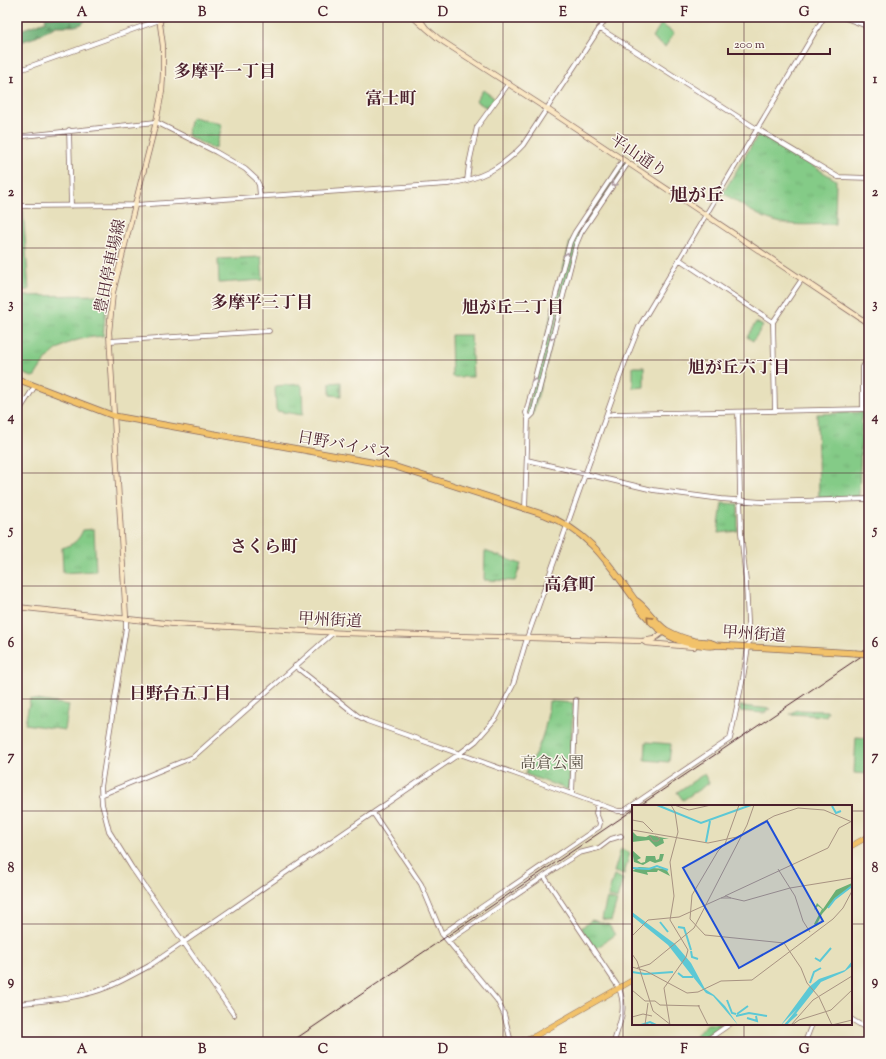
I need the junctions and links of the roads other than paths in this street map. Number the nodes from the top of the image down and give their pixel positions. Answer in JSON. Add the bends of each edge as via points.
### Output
{"nodes":[{"id":1,"x":168,"y":17,"type":"edge"},
{"id":2,"x":413,"y":17,"type":"edge"},
{"id":3,"x":418,"y":17,"type":"edge"},
{"id":4,"x":607,"y":17,"type":"edge"},
{"id":5,"x":824,"y":17,"type":"edge"},
{"id":6,"x":843,"y":17,"type":"edge"},
{"id":7,"x":159,"y":19,"type":"edge"},
{"id":8,"x":869,"y":27,"type":"edge"},
{"id":9,"x":426,"y":28,"type":"junction"},
{"id":10,"x":599,"y":28,"type":"junction"},
{"id":11,"x":17,"y":71,"type":"edge"},
{"id":12,"x":509,"y":84,"type":"junction"},
{"id":13,"x":547,"y":109,"type":"junction"},
{"id":14,"x":156,"y":122,"type":"junction"},
{"id":15,"x":757,"y":129,"type":"junction"},
{"id":16,"x":69,"y":130,"type":"junction"},
{"id":17,"x":17,"y":138,"type":"edge"},
{"id":18,"x":623,"y":160,"type":"junction"},
{"id":19,"x":628,"y":163,"type":"junction"},
{"id":20,"x":869,"y":178,"type":"edge"},
{"id":21,"x":467,"y":181,"type":"junction"},
{"id":22,"x":260,"y":196,"type":"junction"},
{"id":23,"x":17,"y":203,"type":"edge"},
{"id":24,"x":135,"y":205,"type":"junction"},
{"id":25,"x":17,"y":206,"type":"edge"},
{"id":26,"x":27,"y":206,"type":"junction"},
{"id":27,"x":71,"y":206,"type":"junction"},
{"id":28,"x":705,"y":215,"type":"junction"},
{"id":29,"x":679,"y":258,"type":"junction"},
{"id":30,"x":802,"y":279,"type":"junction"},
{"id":31,"x":773,"y":322,"type":"junction"},
{"id":32,"x":869,"y":324,"type":"edge"},
{"id":33,"x":270,"y":331,"type":"dead end"},
{"id":34,"x":110,"y":341,"type":"junction"},
{"id":35,"x":869,"y":357,"type":"edge"},
{"id":36,"x":17,"y":379,"type":"edge"},
{"id":37,"x":35,"y":386,"type":"junction"},
{"id":38,"x":863,"y":409,"type":"junction"},
{"id":39,"x":869,"y":409,"type":"edge"},
{"id":40,"x":775,"y":411,"type":"junction"},
{"id":41,"x":738,"y":412,"type":"junction"},
{"id":42,"x":17,"y":414,"type":"edge"},
{"id":43,"x":114,"y":416,"type":"junction"},
{"id":44,"x":606,"y":416,"type":"junction"},
{"id":45,"x":528,"y":419,"type":"junction"},
{"id":46,"x":527,"y":460,"type":"junction"},
{"id":47,"x":585,"y":475,"type":"junction"},
{"id":48,"x":869,"y":499,"type":"edge"},
{"id":49,"x":741,"y":502,"type":"junction"},
{"id":50,"x":525,"y":509,"type":"junction"},
{"id":51,"x":567,"y":525,"type":"junction"},
{"id":52,"x":17,"y":607,"type":"edge"},
{"id":53,"x":126,"y":619,"type":"junction"},
{"id":54,"x":664,"y":631,"type":"junction"},
{"id":55,"x":333,"y":633,"type":"junction"},
{"id":56,"x":527,"y":638,"type":"junction"},
{"id":57,"x":643,"y":641,"type":"junction"},
{"id":58,"x":716,"y":644,"type":"junction"},
{"id":59,"x":708,"y":646,"type":"junction"},
{"id":60,"x":749,"y":646,"type":"junction"},
{"id":61,"x":869,"y":654,"type":"edge"},
{"id":62,"x":295,"y":666,"type":"junction"},
{"id":63,"x":576,"y":700,"type":"dead end"},
{"id":64,"x":459,"y":754,"type":"junction"},
{"id":65,"x":572,"y":794,"type":"junction"},
{"id":66,"x":101,"y":795,"type":"junction"},
{"id":67,"x":598,"y":803,"type":"junction"},
{"id":68,"x":633,"y":805,"type":"edge"},
{"id":69,"x":632,"y":806,"type":"edge"},
{"id":70,"x":373,"y":813,"type":"junction"},
{"id":71,"x":621,"y":836,"type":"dead end"},
{"id":72,"x":869,"y":836,"type":"edge"},
{"id":73,"x":852,"y":845,"type":"edge"},
{"id":74,"x":544,"y":876,"type":"junction"},
{"id":75,"x":442,"y":934,"type":"junction"},
{"id":76,"x":183,"y":941,"type":"junction"},
{"id":77,"x":448,"y":941,"type":"junction"},
{"id":78,"x":632,"y":981,"type":"edge"},
{"id":79,"x":619,"y":988,"type":"junction"},
{"id":80,"x":17,"y":1004,"type":"edge"},
{"id":81,"x":234,"y":1015,"type":"dead end"},
{"id":82,"x":852,"y":1020,"type":"edge"},
{"id":83,"x":729,"y":1025,"type":"edge"},
{"id":84,"x":812,"y":1025,"type":"edge"},
{"id":85,"x":869,"y":1030,"type":"edge"},
{"id":86,"x":511,"y":1042,"type":"edge"},
{"id":87,"x":518,"y":1042,"type":"edge"},
{"id":88,"x":614,"y":1042,"type":"edge"},
{"id":89,"x":704,"y":1042,"type":"edge"},
{"id":90,"x":805,"y":1042,"type":"edge"}],
"edges":[{"from":1,"to":7,"type":"street"},
{"from":2,"to":9,"type":"main road"},
{"from":3,"to":9,"type":"main road","name":"平山通り"},
{"from":4,"to":10,"type":"street"},
{"from":5,"to":15,"type":"street"},
{"from":6,"to":8,"type":"street"},
{"from":7,"to":11,"type":"street"},
{"from":7,"to":14,"type":"main road","name":"豊田停車場線","via":[[164,74]]},
{"from":9,"to":12,"type":"main road","name":"平山通り"},
{"from":10,"to":13,"type":"street"},
{"from":10,"to":15,"type":"street"},
{"from":12,"to":13,"type":"main road","name":"平山通り"},
{"from":12,"to":21,"type":"street","via":[[477,127]]},
{"from":13,"to":18,"type":"main road","name":"平山通り"},
{"from":13,"to":21,"type":"street","via":[[511,158],[495,169]]},
{"from":14,"to":16,"type":"street"},
{"from":14,"to":22,"type":"street","via":[[245,169],[256,179]]},
{"from":14,"to":24,"type":"main road","name":"豊田停車場線"},
{"from":15,"to":20,"type":"street","via":[[838,177]]},
{"from":15,"to":28,"type":"street"},
{"from":16,"to":17,"type":"street"},
{"from":16,"to":27,"type":"street"},
{"from":18,"to":19,"type":"main road","name":"平山通り"},
{"from":45,"to":18,"type":"street","one_way":true,"via":[[526,413],[570,242]]},
{"from":19,"to":28,"type":"main road","name":"平山通り"},
{"from":19,"to":45,"type":"street","one_way":true,"via":[[584,228],[576,245],[533,414]]},
{"from":21,"to":22,"type":"street"},
{"from":22,"to":24,"type":"street"},
{"from":23,"to":26,"type":"street"},
{"from":24,"to":27,"type":"street"},
{"from":24,"to":34,"type":"main road","name":"豊田停車場線","via":[[113,292]]},
{"from":25,"to":26,"type":"street"},
{"from":26,"to":27,"type":"street"},
{"from":28,"to":29,"type":"street"},
{"from":28,"to":30,"type":"main road","name":"平山通り"},
{"from":29,"to":31,"type":"street"},
{"from":29,"to":44,"type":"street","via":[[639,327]]},
{"from":30,"to":31,"type":"street"},
{"from":30,"to":32,"type":"main road","name":"平山通り"},
{"from":31,"to":40,"type":"street"},
{"from":33,"to":34,"type":"street"},
{"from":34,"to":43,"type":"main road","name":"豊田停車場線"},
{"from":35,"to":38,"type":"street","via":[[863,367]]},
{"from":36,"to":37,"type":"highway","name":"日野バイパス"},
{"from":37,"to":42,"type":"street"},
{"from":37,"to":43,"type":"highway","name":"日野バイパス"},
{"from":38,"to":39,"type":"street"},
{"from":38,"to":40,"type":"street"},
{"from":40,"to":41,"type":"street"},
{"from":41,"to":44,"type":"street"},
{"from":41,"to":49,"type":"street"},
{"from":43,"to":50,"type":"highway","name":"日野バイパス","via":[[393,466]]},
{"from":43,"to":53,"type":"main road","name":"豊田停車場線"},
{"from":44,"to":47,"type":"street"},
{"from":45,"to":46,"type":"street"},
{"from":46,"to":47,"type":"street"},
{"from":46,"to":50,"type":"street"},
{"from":47,"to":49,"type":"street","via":[[653,490]]},
{"from":47,"to":51,"type":"street"},
{"from":48,"to":49,"type":"street"},
{"from":49,"to":60,"type":"street"},
{"from":50,"to":51,"type":"highway","name":"日野バイパス"},
{"from":51,"to":54,"type":"highway","name":"日野バイパス","via":[[598,551],[636,604]]},
{"from":51,"to":56,"type":"street"},
{"from":52,"to":53,"type":"main road","name":"甲州街道"},
{"from":53,"to":55,"type":"main road","name":"甲州街道"},
{"from":53,"to":66,"type":"street"},
{"from":54,"to":57,"type":"main road","name":"甲州街道","via":[[654,639]]},
{"from":54,"to":58,"type":"highway","name":"甲州街道","via":[[690,640]]},
{"from":54,"to":59,"type":"highway","name":"日野バイパス","via":[[682,642]]},
{"from":55,"to":56,"type":"main road","name":"甲州街道"},
{"from":55,"to":62,"type":"street"},
{"from":56,"to":57,"type":"main road","name":"甲州街道"},
{"from":56,"to":64,"type":"street","via":[[513,685],[496,718],[476,741]]},
{"from":57,"to":59,"type":"main road","name":"甲州街道"},
{"from":58,"to":59,"type":"highway","name":"日野バイパス"},
{"from":58,"to":60,"type":"highway","name":"甲州街道"},
{"from":60,"to":61,"type":"highway","name":"甲州街道","bridge":true},
{"from":60,"to":68,"type":"street","via":[[730,739]]},
{"from":62,"to":64,"type":"street","via":[[363,719]]},
{"from":62,"to":66,"type":"street","via":[[193,757]]},
{"from":63,"to":65,"type":"street"},
{"from":64,"to":65,"type":"street"},
{"from":64,"to":70,"type":"street"},
{"from":65,"to":67,"type":"street"},
{"from":66,"to":76,"type":"street","via":[[109,831]]},
{"from":67,"to":69,"type":"street","via":[[618,811],[624,811]]},
{"from":67,"to":75,"type":"street","via":[[596,813],[599,827]]},
{"from":70,"to":75,"type":"street","via":[[421,884]]},
{"from":70,"to":76,"type":"street"},
{"from":71,"to":74,"type":"street","via":[[611,839],[599,848],[579,853]]},
{"from":72,"to":73,"type":"main road"},
{"from":74,"to":77,"type":"street"},
{"from":74,"to":79,"type":"street"},
{"from":75,"to":77,"type":"street"},
{"from":76,"to":80,"type":"street","via":[[149,966],[107,988],[79,996]]},
{"from":76,"to":81,"type":"street"},
{"from":77,"to":86,"type":"street","via":[[497,1000],[504,1014]]},
{"from":78,"to":79,"type":"main road"},
{"from":79,"to":87,"type":"main road","via":[[535,1036]]},
{"from":79,"to":88,"type":"street","via":[[623,1008]]},
{"from":82,"to":85,"type":"street"},
{"from":83,"to":89,"type":"street"},
{"from":84,"to":90,"type":"street"}]}
